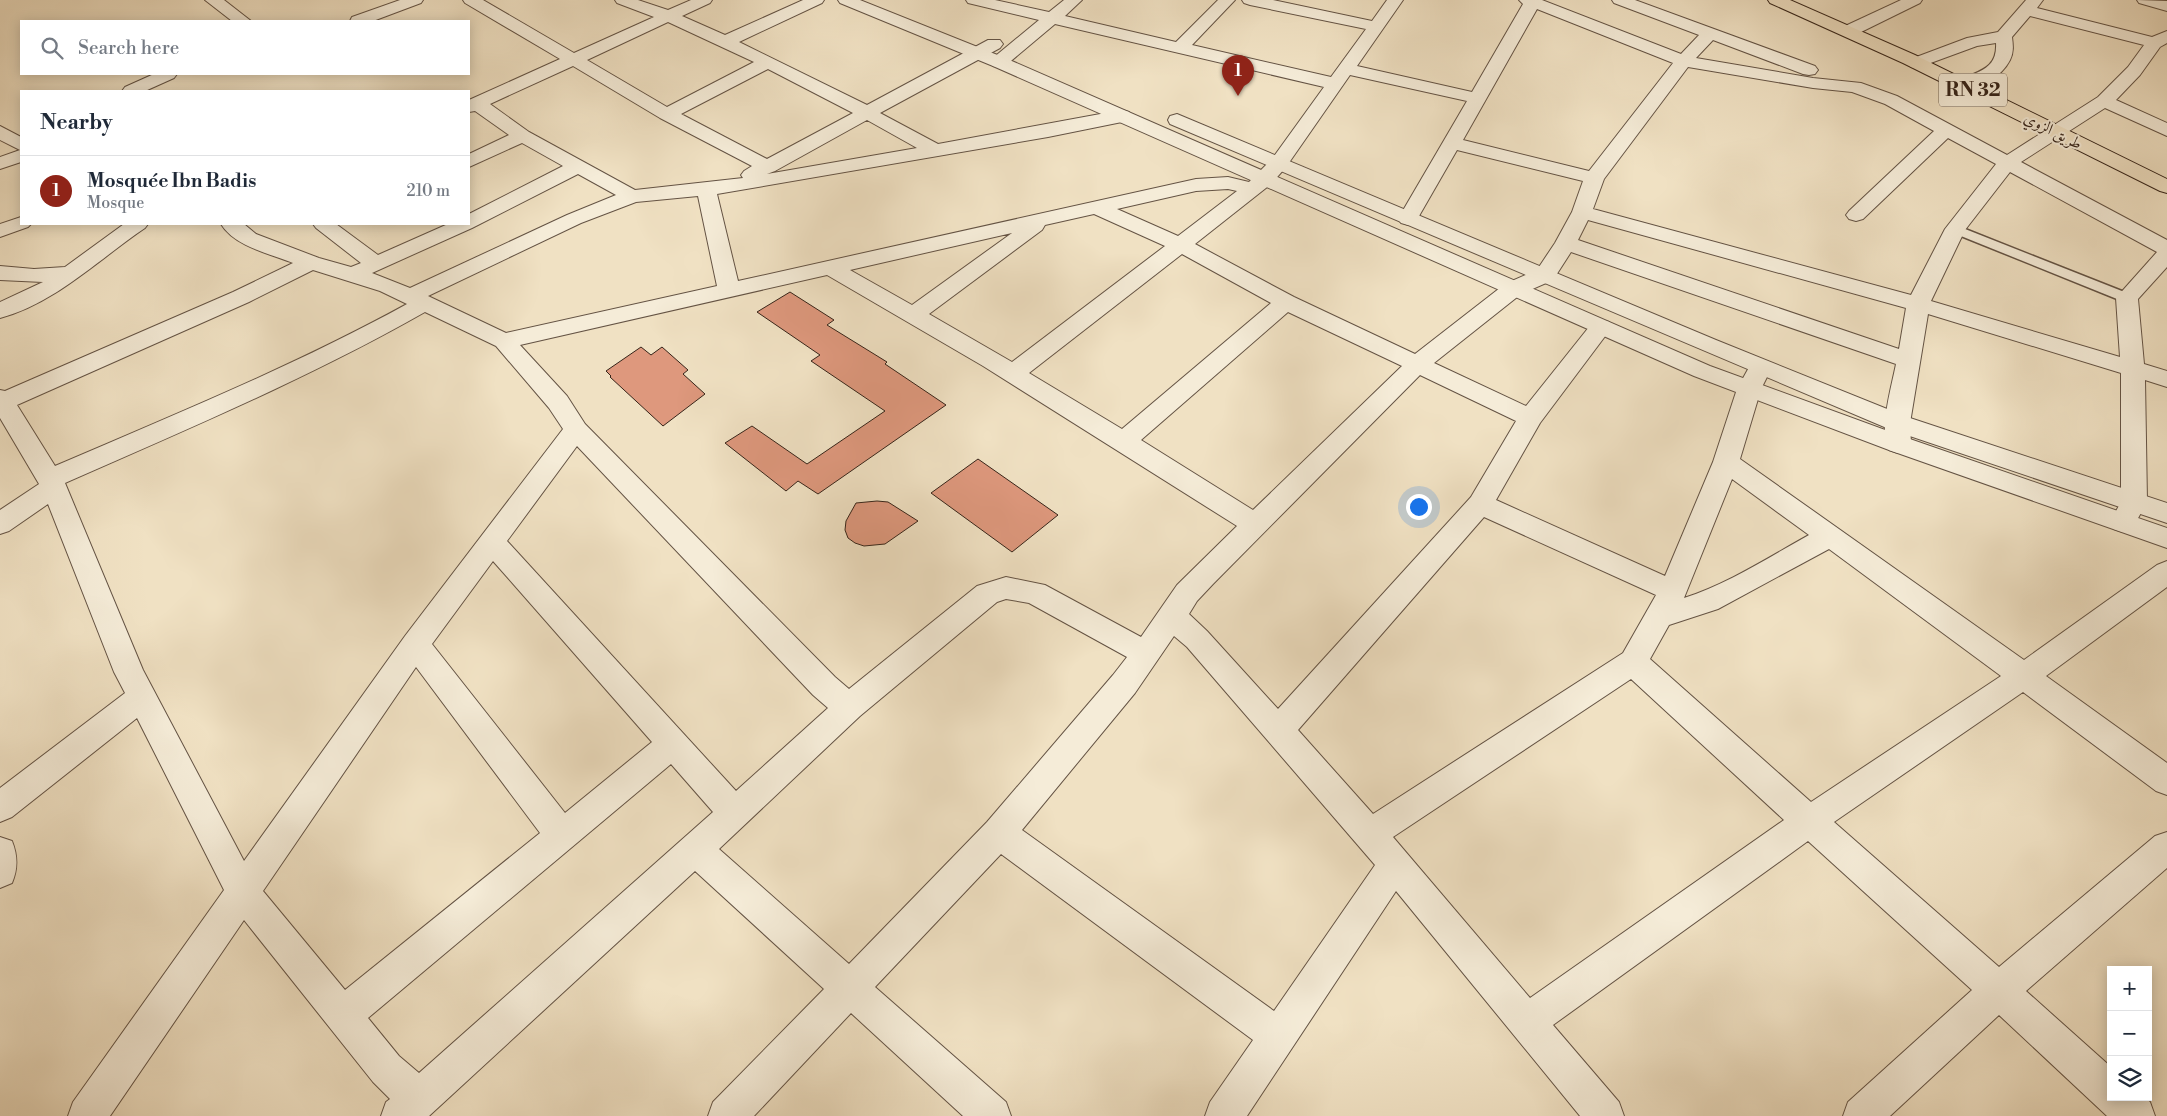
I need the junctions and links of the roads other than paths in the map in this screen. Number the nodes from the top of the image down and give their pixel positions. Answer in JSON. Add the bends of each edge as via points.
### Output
{"nodes":[{"id":1,"x":213,"y":0,"type":"edge"},
{"id":2,"x":416,"y":0,"type":"edge"},
{"id":3,"x":471,"y":0,"type":"edge"},
{"id":4,"x":623,"y":0,"type":"edge"},
{"id":5,"x":704,"y":0,"type":"edge"},
{"id":6,"x":816,"y":0,"type":"edge"},
{"id":7,"x":846,"y":0,"type":"edge"},
{"id":8,"x":877,"y":0,"type":"edge"},
{"id":9,"x":974,"y":0,"type":"edge"},
{"id":10,"x":1074,"y":0,"type":"edge"},
{"id":11,"x":1227,"y":0,"type":"edge"},
{"id":12,"x":1250,"y":0,"type":"edge"},
{"id":13,"x":1395,"y":0,"type":"edge"},
{"id":14,"x":1620,"y":0,"type":"edge"},
{"id":15,"x":1776,"y":0,"type":"edge"},
{"id":16,"x":1800,"y":0,"type":"edge"},
{"id":17,"x":1914,"y":0,"type":"edge"},
{"id":18,"x":2145,"y":0,"type":"edge"},
{"id":19,"x":1531,"y":1,"type":"edge"},
{"id":20,"x":2031,"y":5,"type":"edge"},
{"id":21,"x":2167,"y":6,"type":"edge"},
{"id":22,"x":668,"y":16,"type":"junction"},
{"id":23,"x":1053,"y":18,"type":"junction"},
{"id":24,"x":242,"y":20,"type":"edge"},
{"id":25,"x":361,"y":20,"type":"edge"},
{"id":26,"x":1374,"y":26,"type":"junction"},
{"id":27,"x":1855,"y":28,"type":"junction"},
{"id":28,"x":1710,"y":33,"type":"junction"},
{"id":29,"x":2004,"y":36,"type":"junction"},
{"id":30,"x":2161,"y":40,"type":"edge"},
{"id":31,"x":725,"y":42,"type":"junction"},
{"id":32,"x":1180,"y":48,"type":"junction"},
{"id":33,"x":996,"y":53,"type":"junction"},
{"id":34,"x":572,"y":60,"type":"junction"},
{"id":35,"x":1684,"y":60,"type":"junction"},
{"id":36,"x":1924,"y":60,"type":"junction"},
{"id":37,"x":768,"y":62,"type":"junction"},
{"id":38,"x":1346,"y":69,"type":"junction"},
{"id":39,"x":166,"y":75,"type":"edge"},
{"id":40,"x":1972,"y":83,"type":"junction"},
{"id":41,"x":1336,"y":84,"type":"junction"},
{"id":42,"x":1855,"y":87,"type":"junction"},
{"id":43,"x":134,"y":90,"type":"edge"},
{"id":44,"x":1477,"y":98,"type":"junction"},
{"id":45,"x":2104,"y":101,"type":"junction"},
{"id":46,"x":473,"y":106,"type":"edge"},
{"id":47,"x":867,"y":112,"type":"junction"},
{"id":48,"x":667,"y":114,"type":"junction"},
{"id":49,"x":1122,"y":116,"type":"junction"},
{"id":50,"x":2063,"y":128,"type":"junction"},
{"id":51,"x":1946,"y":130,"type":"junction"},
{"id":52,"x":2167,"y":130,"type":"edge"},
{"id":53,"x":0,"y":132,"type":"edge"},
{"id":54,"x":522,"y":136,"type":"junction"},
{"id":55,"x":20,"y":144,"type":"edge"},
{"id":56,"x":1452,"y":144,"type":"junction"},
{"id":57,"x":934,"y":150,"type":"junction"},
{"id":58,"x":20,"y":156,"type":"edge"},
{"id":59,"x":470,"y":161,"type":"edge"},
{"id":60,"x":0,"y":163,"type":"edge"},
{"id":61,"x":1279,"y":163,"type":"junction"},
{"id":62,"x":2007,"y":163,"type":"junction"},
{"id":63,"x":576,"y":167,"type":"junction"},
{"id":64,"x":768,"y":167,"type":"junction"},
{"id":65,"x":2167,"y":174,"type":"edge"},
{"id":66,"x":1594,"y":178,"type":"junction"},
{"id":67,"x":1258,"y":184,"type":"junction"},
{"id":68,"x":728,"y":187,"type":"junction"},
{"id":69,"x":706,"y":188,"type":"junction"},
{"id":70,"x":2167,"y":188,"type":"edge"},
{"id":71,"x":632,"y":196,"type":"junction"},
{"id":72,"x":1097,"y":208,"type":"junction"},
{"id":73,"x":1582,"y":212,"type":"junction"},
{"id":74,"x":1856,"y":215,"type":"dead end"},
{"id":75,"x":1045,"y":219,"type":"junction"},
{"id":76,"x":1408,"y":219,"type":"junction"},
{"id":77,"x":470,"y":221,"type":"edge"},
{"id":78,"x":20,"y":223,"type":"edge"},
{"id":79,"x":136,"y":225,"type":"edge"},
{"id":80,"x":232,"y":225,"type":"edge"},
{"id":81,"x":324,"y":225,"type":"edge"},
{"id":82,"x":426,"y":225,"type":"edge"},
{"id":83,"x":463,"y":225,"type":"edge"},
{"id":84,"x":1955,"y":229,"type":"junction"},
{"id":85,"x":0,"y":231,"type":"edge"},
{"id":86,"x":443,"y":235,"type":"junction"},
{"id":87,"x":1566,"y":243,"type":"junction"},
{"id":88,"x":1181,"y":245,"type":"junction"},
{"id":89,"x":2167,"y":249,"type":"edge"},
{"id":90,"x":2167,"y":254,"type":"edge"},
{"id":91,"x":311,"y":263,"type":"junction"},
{"id":92,"x":376,"y":264,"type":"junction"},
{"id":93,"x":829,"y":267,"type":"junction"},
{"id":94,"x":0,"y":272,"type":"edge"},
{"id":95,"x":73,"y":273,"type":"junction"},
{"id":96,"x":353,"y":274,"type":"junction"},
{"id":97,"x":1545,"y":274,"type":"junction"},
{"id":98,"x":1513,"y":289,"type":"junction"},
{"id":99,"x":729,"y":292,"type":"junction"},
{"id":100,"x":2127,"y":298,"type":"junction"},
{"id":101,"x":418,"y":300,"type":"junction"},
{"id":102,"x":1286,"y":302,"type":"junction"},
{"id":103,"x":1918,"y":304,"type":"junction"},
{"id":104,"x":0,"y":311,"type":"edge"},
{"id":105,"x":914,"y":314,"type":"junction"},
{"id":106,"x":1601,"y":328,"type":"junction"},
{"id":107,"x":504,"y":342,"type":"junction"},
{"id":108,"x":1908,"y":360,"type":"junction"},
{"id":109,"x":1418,"y":364,"type":"junction"},
{"id":110,"x":2133,"y":370,"type":"junction"},
{"id":111,"x":1013,"y":373,"type":"junction"},
{"id":112,"x":1754,"y":378,"type":"junction"},
{"id":113,"x":2167,"y":378,"type":"edge"},
{"id":114,"x":1,"y":401,"type":"edge"},
{"id":115,"x":1530,"y":418,"type":"junction"},
{"id":116,"x":576,"y":430,"type":"junction"},
{"id":117,"x":1898,"y":433,"type":"junction"},
{"id":118,"x":1123,"y":442,"type":"junction"},
{"id":119,"x":1726,"y":462,"type":"junction"},
{"id":120,"x":51,"y":483,"type":"junction"},
{"id":121,"x":1480,"y":504,"type":"junction"},
{"id":122,"x":2129,"y":512,"type":"junction"},
{"id":123,"x":2167,"y":513,"type":"edge"},
{"id":124,"x":0,"y":524,"type":"edge"},
{"id":125,"x":1255,"y":524,"type":"junction"},
{"id":126,"x":1830,"y":536,"type":"junction"},
{"id":127,"x":2167,"y":538,"type":"edge"},
{"id":128,"x":492,"y":542,"type":"junction"},
{"id":129,"x":2167,"y":572,"type":"edge"},
{"id":130,"x":1673,"y":591,"type":"junction"},
{"id":131,"x":1172,"y":616,"type":"junction"},
{"id":132,"x":1658,"y":617,"type":"junction"},
{"id":133,"x":415,"y":644,"type":"junction"},
{"id":134,"x":1146,"y":653,"type":"junction"},
{"id":135,"x":1633,"y":662,"type":"junction"},
{"id":136,"x":2024,"y":676,"type":"junction"},
{"id":137,"x":142,"y":698,"type":"junction"},
{"id":138,"x":849,"y":707,"type":"junction"},
{"id":139,"x":1278,"y":731,"type":"junction"},
{"id":140,"x":673,"y":744,"type":"junction"},
{"id":141,"x":2167,"y":781,"type":"edge"},
{"id":142,"x":0,"y":807,"type":"edge"},
{"id":143,"x":735,"y":813,"type":"junction"},
{"id":144,"x":1809,"y":821,"type":"junction"},
{"id":145,"x":999,"y":833,"type":"junction"},
{"id":146,"x":1370,"y":834,"type":"junction"},
{"id":147,"x":562,"y":835,"type":"junction"},
{"id":148,"x":2167,"y":847,"type":"edge"},
{"id":149,"x":695,"y":849,"type":"junction"},
{"id":150,"x":0,"y":852,"type":"edge"},
{"id":151,"x":1395,"y":864,"type":"junction"},
{"id":152,"x":0,"y":872,"type":"edge"},
{"id":153,"x":242,"y":891,"type":"junction"},
{"id":154,"x":849,"y":988,"type":"junction"},
{"id":155,"x":1998,"y":992,"type":"junction"},
{"id":156,"x":342,"y":1016,"type":"junction"},
{"id":157,"x":1526,"y":1022,"type":"junction"},
{"id":158,"x":1278,"y":1036,"type":"junction"},
{"id":159,"x":2107,"y":1089,"type":"edge"},
{"id":160,"x":2119,"y":1101,"type":"edge"},
{"id":161,"x":410,"y":1107,"type":"edge"},
{"id":162,"x":87,"y":1116,"type":"edge"},
{"id":163,"x":727,"y":1116,"type":"edge"},
{"id":164,"x":992,"y":1116,"type":"edge"},
{"id":165,"x":1224,"y":1116,"type":"edge"},
{"id":166,"x":1605,"y":1116,"type":"edge"},
{"id":167,"x":1862,"y":1116,"type":"edge"},
{"id":168,"x":2136,"y":1116,"type":"edge"}],
"edges":[{"from":1,"to":24,"type":"street"},
{"from":2,"to":25,"type":"street"},
{"from":3,"to":34,"type":"street"},
{"from":4,"to":22,"type":"street"},
{"from":5,"to":22,"type":"street"},
{"from":6,"to":31,"type":"street"},
{"from":7,"to":33,"type":"street"},
{"from":8,"to":33,"type":"street"},
{"from":9,"to":23,"type":"street"},
{"from":10,"to":23,"type":"street"},
{"from":11,"to":32,"type":"street"},
{"from":12,"to":26,"type":"street"},
{"from":13,"to":26,"type":"street"},
{"from":14,"to":28,"type":"street"},
{"from":15,"to":27,"type":"main road","name":"طريق الزوي","number":"RN 32"},
{"from":16,"to":27,"type":"main road","name":"طريق الزوي","number":"RN 32"},
{"from":17,"to":27,"type":"street"},
{"from":18,"to":21,"type":"street"},
{"from":19,"to":35,"type":"street"},
{"from":19,"to":44,"type":"street"},
{"from":20,"to":29,"type":"street"},
{"from":20,"to":30,"type":"street"},
{"from":22,"to":31,"type":"street"},
{"from":22,"to":34,"type":"street"},
{"from":23,"to":32,"type":"street"},
{"from":23,"to":33,"type":"street"},
{"from":26,"to":38,"type":"street"},
{"from":27,"to":36,"type":"main road","name":"طريق الزوي","number":"RN 32"},
{"from":28,"to":35,"type":"street"},
{"from":28,"to":42,"type":"street"},
{"from":29,"to":36,"type":"street","via":[[1973,42]]},
{"from":29,"to":40,"type":"street","via":[[2004,54],[1994,70]]},
{"from":30,"to":45,"type":"street"},
{"from":31,"to":37,"type":"street"},
{"from":32,"to":41,"type":"street"},
{"from":33,"to":47,"type":"street"},
{"from":33,"to":49,"type":"street"},
{"from":33,"to":61,"type":"street"},
{"from":34,"to":46,"type":"street"},
{"from":34,"to":48,"type":"street"},
{"from":35,"to":42,"type":"street","via":[[1813,84]]},
{"from":35,"to":66,"type":"street"},
{"from":36,"to":40,"type":"main road","name":"طريق الزوي","number":"RN 32"},
{"from":37,"to":47,"type":"street"},
{"from":37,"to":48,"type":"street"},
{"from":38,"to":41,"type":"street"},
{"from":38,"to":44,"type":"street"},
{"from":39,"to":43,"type":"street"},
{"from":40,"to":50,"type":"main road","name":"طريق الزوي","number":"RN 32"},
{"from":41,"to":61,"type":"street"},
{"from":42,"to":51,"type":"street","via":[[1891,100]]},
{"from":44,"to":56,"type":"street"},
{"from":45,"to":50,"type":"street"},
{"from":45,"to":52,"type":"street"},
{"from":46,"to":54,"type":"street"},
{"from":47,"to":57,"type":"street"},
{"from":47,"to":64,"type":"street"},
{"from":48,"to":64,"type":"street"},
{"from":49,"to":57,"type":"street"},
{"from":49,"to":67,"type":"street"},
{"from":50,"to":62,"type":"street"},
{"from":50,"to":65,"type":"main road","name":"طريق الزوي","number":"RN 32"},
{"from":50,"to":70,"type":"main road","name":"طريق الزوي","number":"RN 32"},
{"from":51,"to":62,"type":"street"},
{"from":51,"to":74,"type":"street"},
{"from":53,"to":55,"type":"street"},
{"from":54,"to":59,"type":"street"},
{"from":54,"to":63,"type":"street"},
{"from":56,"to":66,"type":"street"},
{"from":56,"to":76,"type":"street"},
{"from":57,"to":68,"type":"street"},
{"from":58,"to":60,"type":"street"},
{"from":61,"to":67,"type":"street"},
{"from":61,"to":76,"type":"street"},
{"from":62,"to":84,"type":"street"},
{"from":62,"to":89,"type":"street"},
{"from":63,"to":71,"type":"street"},
{"from":63,"to":77,"type":"street"},
{"from":64,"to":68,"type":"street"},
{"from":66,"to":73,"type":"street"},
{"from":67,"to":72,"type":"street","via":[[1212,183]]},
{"from":67,"to":88,"type":"street"},
{"from":67,"to":98,"type":"street"},
{"from":68,"to":69,"type":"street"},
{"from":69,"to":71,"type":"street"},
{"from":69,"to":99,"type":"street"},
{"from":71,"to":101,"type":"street","via":[[574,219]]},
{"from":72,"to":75,"type":"street"},
{"from":72,"to":88,"type":"street"},
{"from":73,"to":87,"type":"street"},
{"from":73,"to":103,"type":"street"},
{"from":75,"to":93,"type":"street"},
{"from":75,"to":105,"type":"street"},
{"from":76,"to":97,"type":"street"},
{"from":78,"to":85,"type":"street"},
{"from":79,"to":95,"type":"street"},
{"from":80,"to":91,"type":"street","via":[[248,238]]},
{"from":81,"to":92,"type":"street"},
{"from":82,"to":86,"type":"street"},
{"from":83,"to":86,"type":"street"},
{"from":84,"to":100,"type":"lane"},
{"from":84,"to":103,"type":"street"},
{"from":86,"to":92,"type":"street"},
{"from":87,"to":97,"type":"street"},
{"from":87,"to":108,"type":"street"},
{"from":88,"to":102,"type":"street"},
{"from":88,"to":111,"type":"street"},
{"from":90,"to":100,"type":"street"},
{"from":91,"to":96,"type":"street"},
{"from":91,"to":114,"type":"street","via":[[100,360]]},
{"from":92,"to":96,"type":"street"},
{"from":93,"to":99,"type":"street"},
{"from":93,"to":105,"type":"street"},
{"from":94,"to":95,"type":"street","via":[[21,276]]},
{"from":95,"to":104,"type":"street"},
{"from":96,"to":101,"type":"street"},
{"from":97,"to":98,"type":"street"},
{"from":97,"to":112,"type":"street"},
{"from":98,"to":106,"type":"street"},
{"from":98,"to":109,"type":"street"},
{"from":99,"to":107,"type":"street"},
{"from":100,"to":110,"type":"street"},
{"from":101,"to":107,"type":"street"},
{"from":101,"to":120,"type":"street","via":[[355,342]]},
{"from":102,"to":109,"type":"street"},
{"from":102,"to":118,"type":"street"},
{"from":103,"to":108,"type":"street"},
{"from":103,"to":110,"type":"street"},
{"from":105,"to":111,"type":"street"},
{"from":106,"to":112,"type":"street"},
{"from":106,"to":115,"type":"street"},
{"from":107,"to":116,"type":"street","via":[[558,402]]},
{"from":108,"to":117,"type":"street"},
{"from":109,"to":115,"type":"street"},
{"from":109,"to":125,"type":"street"},
{"from":110,"to":113,"type":"street"},
{"from":110,"to":122,"type":"street"},
{"from":111,"to":118,"type":"street"},
{"from":112,"to":117,"type":"street"},
{"from":112,"to":119,"type":"street"},
{"from":114,"to":120,"type":"street"},
{"from":115,"to":121,"type":"street"},
{"from":116,"to":128,"type":"street"},
{"from":116,"to":138,"type":"street","via":[[824,686]]},
{"from":117,"to":122,"type":"street"},
{"from":118,"to":125,"type":"street"},
{"from":119,"to":126,"type":"street"},
{"from":119,"to":130,"type":"street"},
{"from":120,"to":124,"type":"street"},
{"from":120,"to":137,"type":"street"},
{"from":121,"to":130,"type":"street"},
{"from":121,"to":139,"type":"street"},
{"from":122,"to":123,"type":"street"},
{"from":122,"to":127,"type":"street"},
{"from":125,"to":131,"type":"street","via":[[1188,593]]},
{"from":126,"to":132,"type":"street","via":[[1708,601]]},
{"from":126,"to":136,"type":"street"},
{"from":128,"to":133,"type":"street"},
{"from":128,"to":140,"type":"street"},
{"from":129,"to":136,"type":"street"},
{"from":130,"to":132,"type":"street"},
{"from":131,"to":134,"type":"street"},
{"from":131,"to":139,"type":"street","via":[[1197,639]]},
{"from":132,"to":135,"type":"street"},
{"from":133,"to":147,"type":"street"},
{"from":133,"to":153,"type":"street"},
{"from":134,"to":138,"type":"street","via":[[1035,593],[1006,588],[987,594]]},
{"from":134,"to":145,"type":"street","via":[[1124,684]]},
{"from":135,"to":144,"type":"street"},
{"from":135,"to":146,"type":"street"},
{"from":136,"to":141,"type":"street"},
{"from":136,"to":144,"type":"street"},
{"from":137,"to":142,"type":"street"},
{"from":137,"to":153,"type":"street"},
{"from":138,"to":143,"type":"street","via":[[824,734]]},
{"from":139,"to":146,"type":"street"},
{"from":140,"to":143,"type":"street"},
{"from":140,"to":147,"type":"street"},
{"from":143,"to":149,"type":"street"},
{"from":144,"to":155,"type":"street"},
{"from":144,"to":157,"type":"street"},
{"from":145,"to":154,"type":"street"},
{"from":145,"to":158,"type":"street"},
{"from":146,"to":151,"type":"street"},
{"from":147,"to":156,"type":"street"},
{"from":148,"to":155,"type":"street"},
{"from":149,"to":154,"type":"street"},
{"from":149,"to":161,"type":"street"},
{"from":150,"to":152,"type":"street"},
{"from":151,"to":157,"type":"street"},
{"from":151,"to":158,"type":"street"},
{"from":153,"to":156,"type":"street"},
{"from":153,"to":162,"type":"street"},
{"from":154,"to":163,"type":"street"},
{"from":154,"to":164,"type":"street"},
{"from":155,"to":159,"type":"street"},
{"from":155,"to":167,"type":"street"},
{"from":156,"to":161,"type":"street","via":[[386,1070]]},
{"from":157,"to":166,"type":"street"},
{"from":158,"to":165,"type":"street"},
{"from":160,"to":168,"type":"street"}]}
